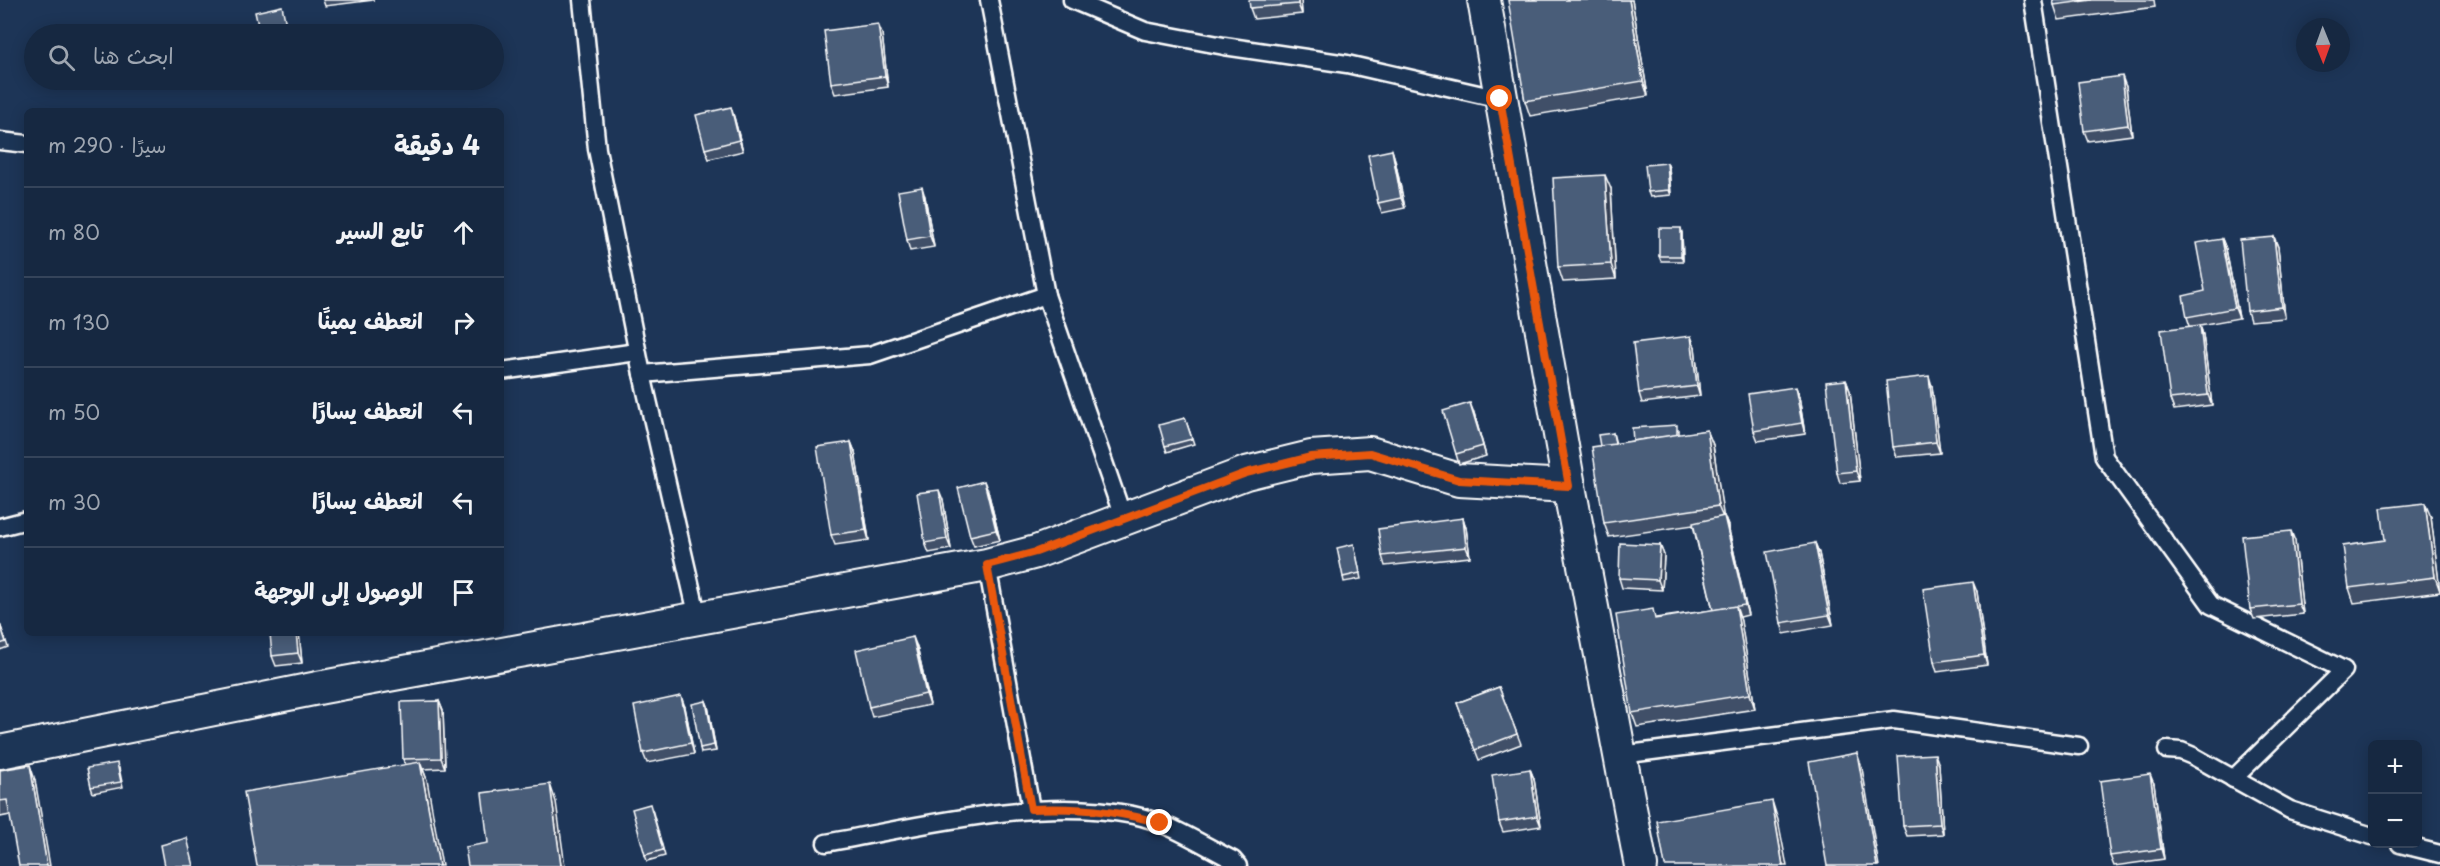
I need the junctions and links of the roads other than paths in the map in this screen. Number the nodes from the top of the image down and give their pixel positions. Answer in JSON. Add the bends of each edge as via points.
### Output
{"nodes":[{"id":1,"x":582,"y":0,"type":"edge"},
{"id":2,"x":989,"y":0,"type":"edge"},
{"id":3,"x":1072,"y":0,"type":"edge"},
{"id":4,"x":1484,"y":0,"type":"edge"},
{"id":5,"x":2033,"y":0,"type":"edge"},
{"id":6,"x":1500,"y":99,"type":"junction"},
{"id":7,"x":0,"y":141,"type":"edge"},
{"id":8,"x":24,"y":144,"type":"edge"},
{"id":9,"x":1046,"y":295,"type":"junction"},
{"id":10,"x":637,"y":352,"type":"junction"},
{"id":11,"x":504,"y":371,"type":"edge"},
{"id":12,"x":642,"y":374,"type":"junction"},
{"id":13,"x":1569,"y":486,"type":"junction"},
{"id":14,"x":1124,"y":520,"type":"junction"},
{"id":15,"x":24,"y":521,"type":"edge"},
{"id":16,"x":0,"y":527,"type":"edge"},
{"id":17,"x":987,"y":565,"type":"junction"},
{"id":18,"x":698,"y":618,"type":"junction"},
{"id":19,"x":2079,"y":746,"type":"dead end"},
{"id":20,"x":2167,"y":750,"type":"dead end"},
{"id":21,"x":0,"y":752,"type":"edge"},
{"id":22,"x":1621,"y":754,"type":"junction"},
{"id":23,"x":2233,"y":778,"type":"junction"},
{"id":24,"x":1031,"y":809,"type":"junction"},
{"id":25,"x":2368,"y":834,"type":"edge"},
{"id":26,"x":826,"y":843,"type":"dead end"},
{"id":27,"x":2418,"y":848,"type":"edge"},
{"id":28,"x":2440,"y":854,"type":"edge"},
{"id":29,"x":1238,"y":866,"type":"edge"},
{"id":30,"x":1641,"y":866,"type":"edge"}],
"edges":[{"from":1,"to":10,"type":"lane","via":[[597,148]]},
{"from":2,"to":9,"type":"lane"},
{"from":3,"to":6,"type":"lane","via":[[1145,31],[1347,64]]},
{"from":4,"to":6,"type":"street"},
{"from":5,"to":23,"type":"lane","via":[[2104,458],[2211,604],[2344,670]]},
{"from":6,"to":13,"type":"street"},
{"from":7,"to":8,"type":"lane"},
{"from":9,"to":12,"type":"lane","via":[[870,355]]},
{"from":9,"to":14,"type":"lane"},
{"from":10,"to":11,"type":"lane"},
{"from":10,"to":12,"type":"lane"},
{"from":12,"to":18,"type":"lane"},
{"from":13,"to":14,"type":"street","via":[[1459,480],[1370,453],[1311,457],[1246,473]]},
{"from":13,"to":22,"type":"street"},
{"from":14,"to":17,"type":"street"},
{"from":15,"to":16,"type":"lane"},
{"from":17,"to":18,"type":"street"},
{"from":17,"to":24,"type":"lane"},
{"from":18,"to":21,"type":"street","via":[[334,684]]},
{"from":19,"to":22,"type":"lane","via":[[1894,720]]},
{"from":20,"to":23,"type":"lane","via":[[2193,756]]},
{"from":22,"to":30,"type":"street"},
{"from":23,"to":25,"type":"lane","via":[[2290,810]]},
{"from":24,"to":26,"type":"lane"},
{"from":24,"to":29,"type":"lane","via":[[1133,815],[1160,823]]},
{"from":27,"to":28,"type":"lane"}]}
